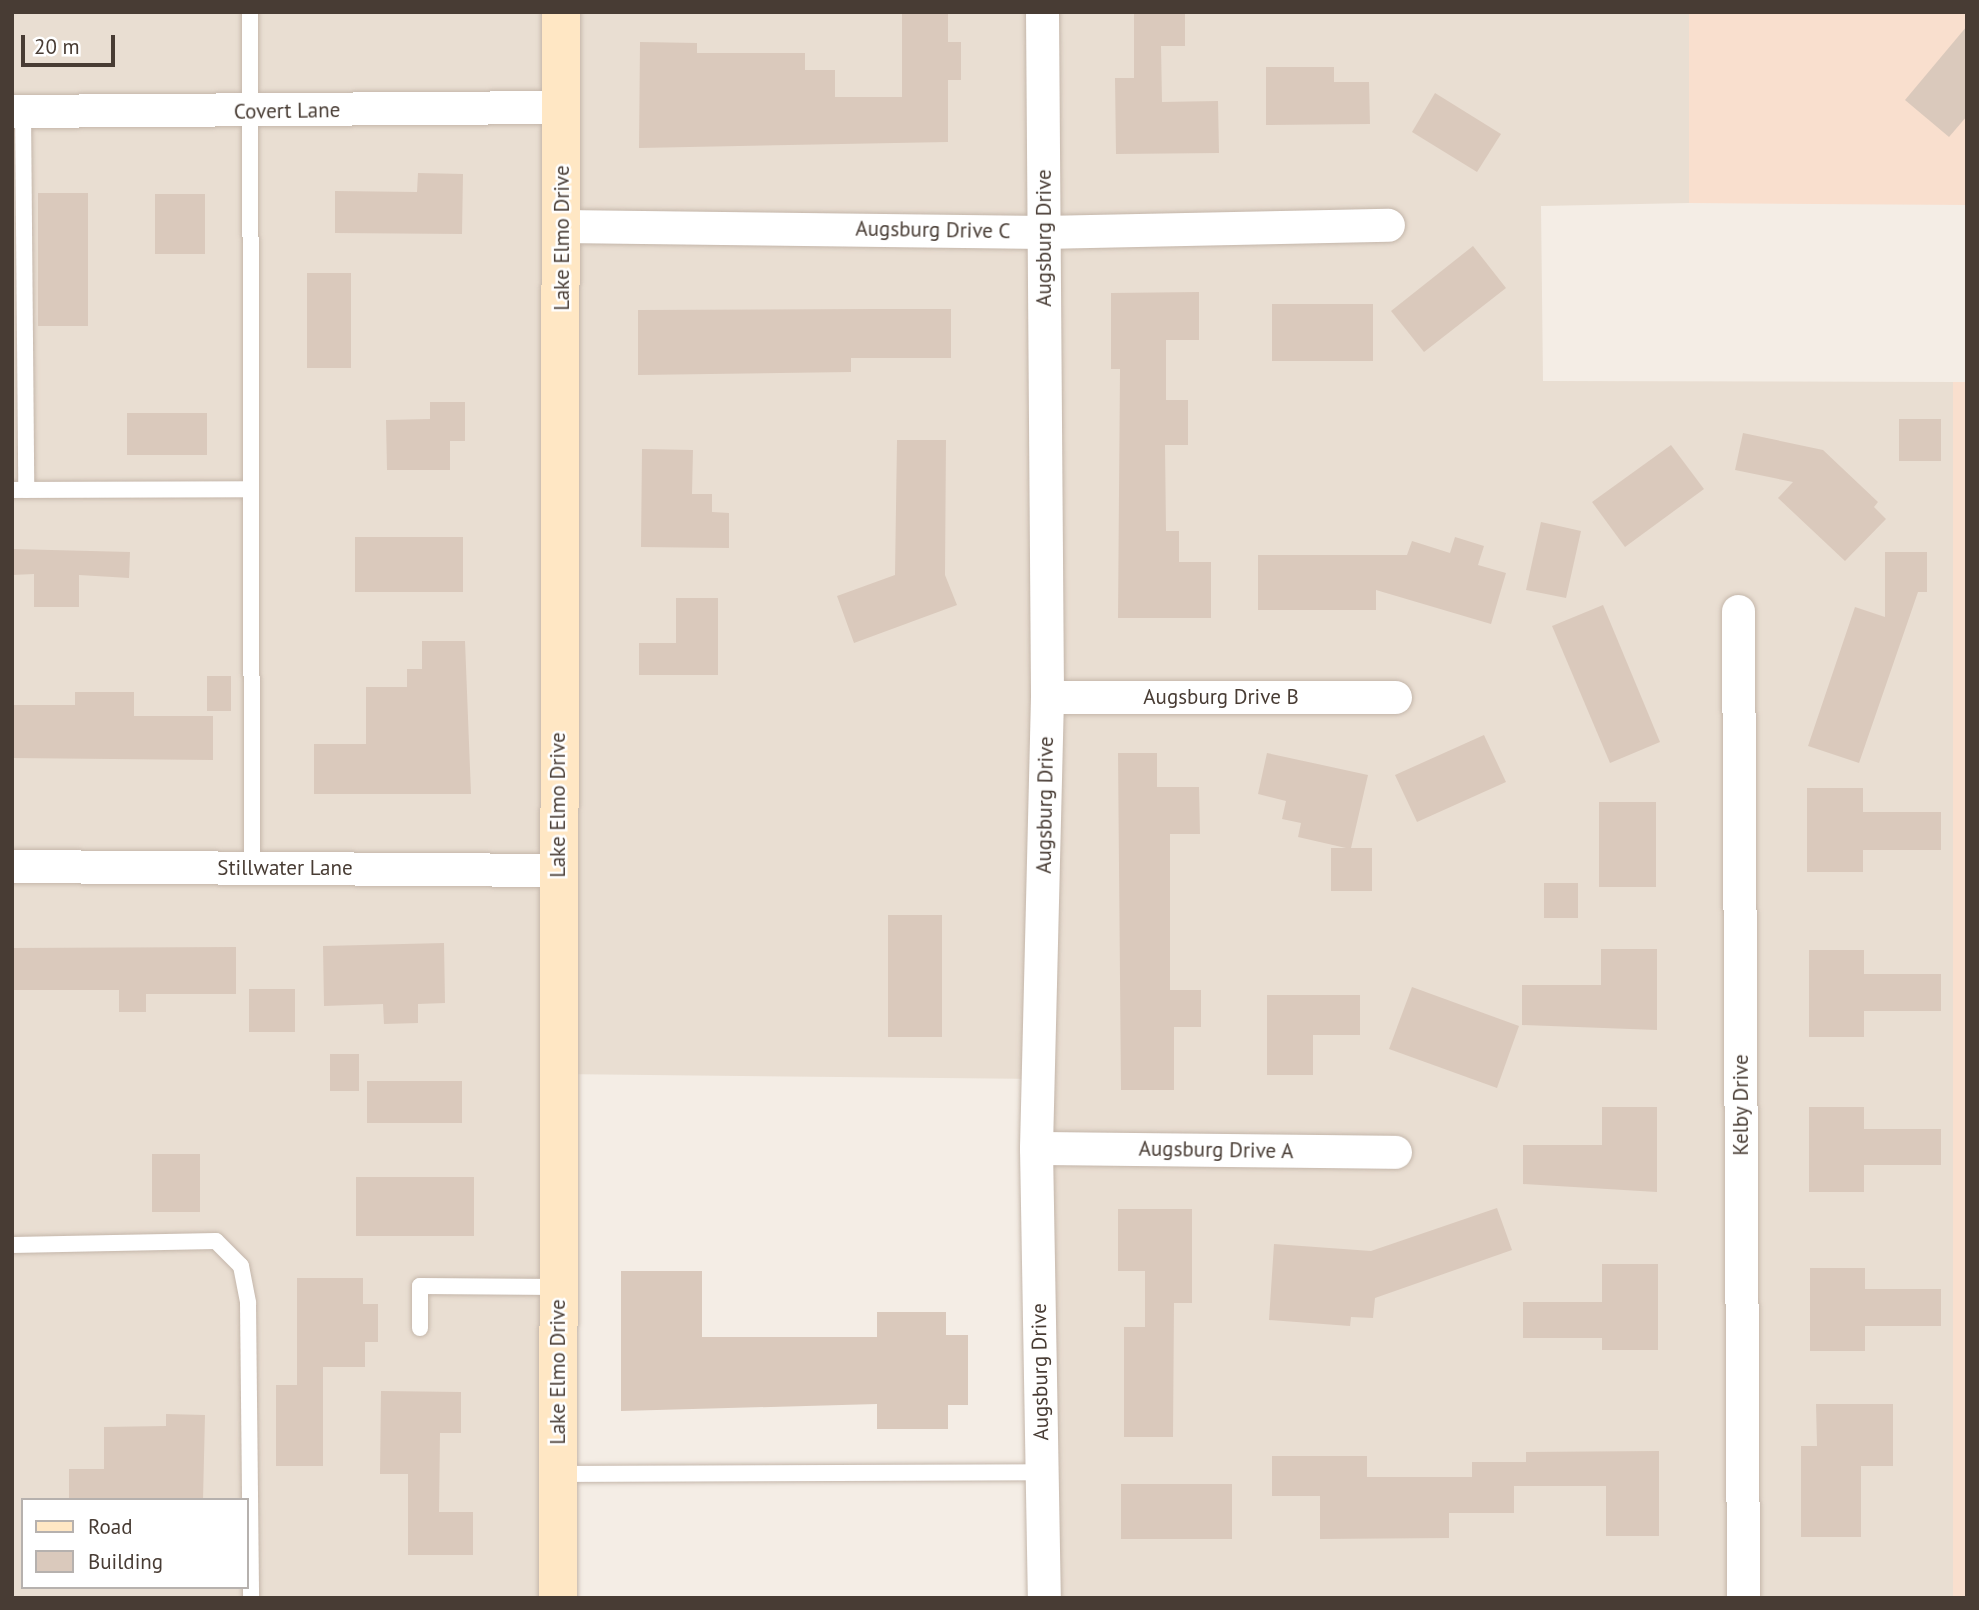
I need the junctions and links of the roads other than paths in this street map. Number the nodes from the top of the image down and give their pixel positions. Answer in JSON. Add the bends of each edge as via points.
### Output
{"nodes":[{"id":1,"x":250,"y":12,"type":"edge"},
{"id":2,"x":561,"y":12,"type":"edge"},
{"id":3,"x":1042,"y":12,"type":"edge"},
{"id":4,"x":562,"y":107,"type":"junction"},
{"id":5,"x":18,"y":111,"type":"edge"},
{"id":6,"x":252,"y":112,"type":"junction"},
{"id":7,"x":1388,"y":225,"type":"dead end"},
{"id":8,"x":562,"y":226,"type":"junction"},
{"id":9,"x":1044,"y":232,"type":"junction"},
{"id":10,"x":247,"y":489,"type":"junction"},
{"id":11,"x":19,"y":490,"type":"edge"},
{"id":12,"x":1738,"y":611,"type":"dead end"},
{"id":13,"x":1047,"y":697,"type":"junction"},
{"id":14,"x":1395,"y":697,"type":"dead end"},
{"id":15,"x":12,"y":866,"type":"edge"},
{"id":16,"x":252,"y":868,"type":"junction"},
{"id":17,"x":558,"y":870,"type":"junction"},
{"id":18,"x":1037,"y":1148,"type":"junction"},
{"id":19,"x":1395,"y":1152,"type":"dead end"},
{"id":20,"x":12,"y":1245,"type":"edge"},
{"id":21,"x":558,"y":1287,"type":"junction"},
{"id":22,"x":420,"y":1328,"type":"dead end"},
{"id":23,"x":1042,"y":1472,"type":"junction"},
{"id":24,"x":558,"y":1474,"type":"junction"},
{"id":25,"x":251,"y":1598,"type":"edge"},
{"id":26,"x":558,"y":1598,"type":"edge"},
{"id":27,"x":1044,"y":1598,"type":"edge"},
{"id":28,"x":1743,"y":1598,"type":"edge"}],
"edges":[{"from":1,"to":6,"type":"lane"},
{"from":2,"to":4,"type":"street","name":"Lake Elmo Drive"},
{"from":3,"to":9,"type":"street","name":"Augsburg Drive"},
{"from":4,"to":6,"type":"street","name":"Covert Lane"},
{"from":4,"to":8,"type":"street","name":"Lake Elmo Drive"},
{"from":5,"to":6,"type":"street","name":"Covert Lane"},
{"from":5,"to":11,"type":"lane"},
{"from":6,"to":10,"type":"lane"},
{"from":7,"to":9,"type":"street","name":"Augsburg Drive C"},
{"from":8,"to":9,"type":"street","name":"Augsburg Drive C"},
{"from":8,"to":17,"type":"street","name":"Lake Elmo Drive"},
{"from":9,"to":13,"type":"street","name":"Augsburg Drive"},
{"from":10,"to":11,"type":"lane"},
{"from":10,"to":16,"type":"lane"},
{"from":12,"to":28,"type":"street","name":"Kelby Drive"},
{"from":13,"to":14,"type":"street","name":"Augsburg Drive B"},
{"from":13,"to":18,"type":"street","name":"Augsburg Drive"},
{"from":15,"to":16,"type":"street","name":"Stillwater Lane"},
{"from":16,"to":17,"type":"street","name":"Stillwater Lane"},
{"from":17,"to":21,"type":"street","name":"Lake Elmo Drive"},
{"from":18,"to":19,"type":"street","name":"Augsburg Drive A"},
{"from":18,"to":23,"type":"street","name":"Augsburg Drive"},
{"from":20,"to":25,"type":"lane","via":[[216,1241],[241,1266],[248,1303]]},
{"from":21,"to":22,"type":"lane","via":[[420,1286]]},
{"from":21,"to":24,"type":"street","name":"Lake Elmo Drive"},
{"from":23,"to":24,"type":"lane"},
{"from":23,"to":27,"type":"street","name":"Augsburg Drive"},
{"from":24,"to":26,"type":"street","name":"Lake Elmo Drive"}]}
